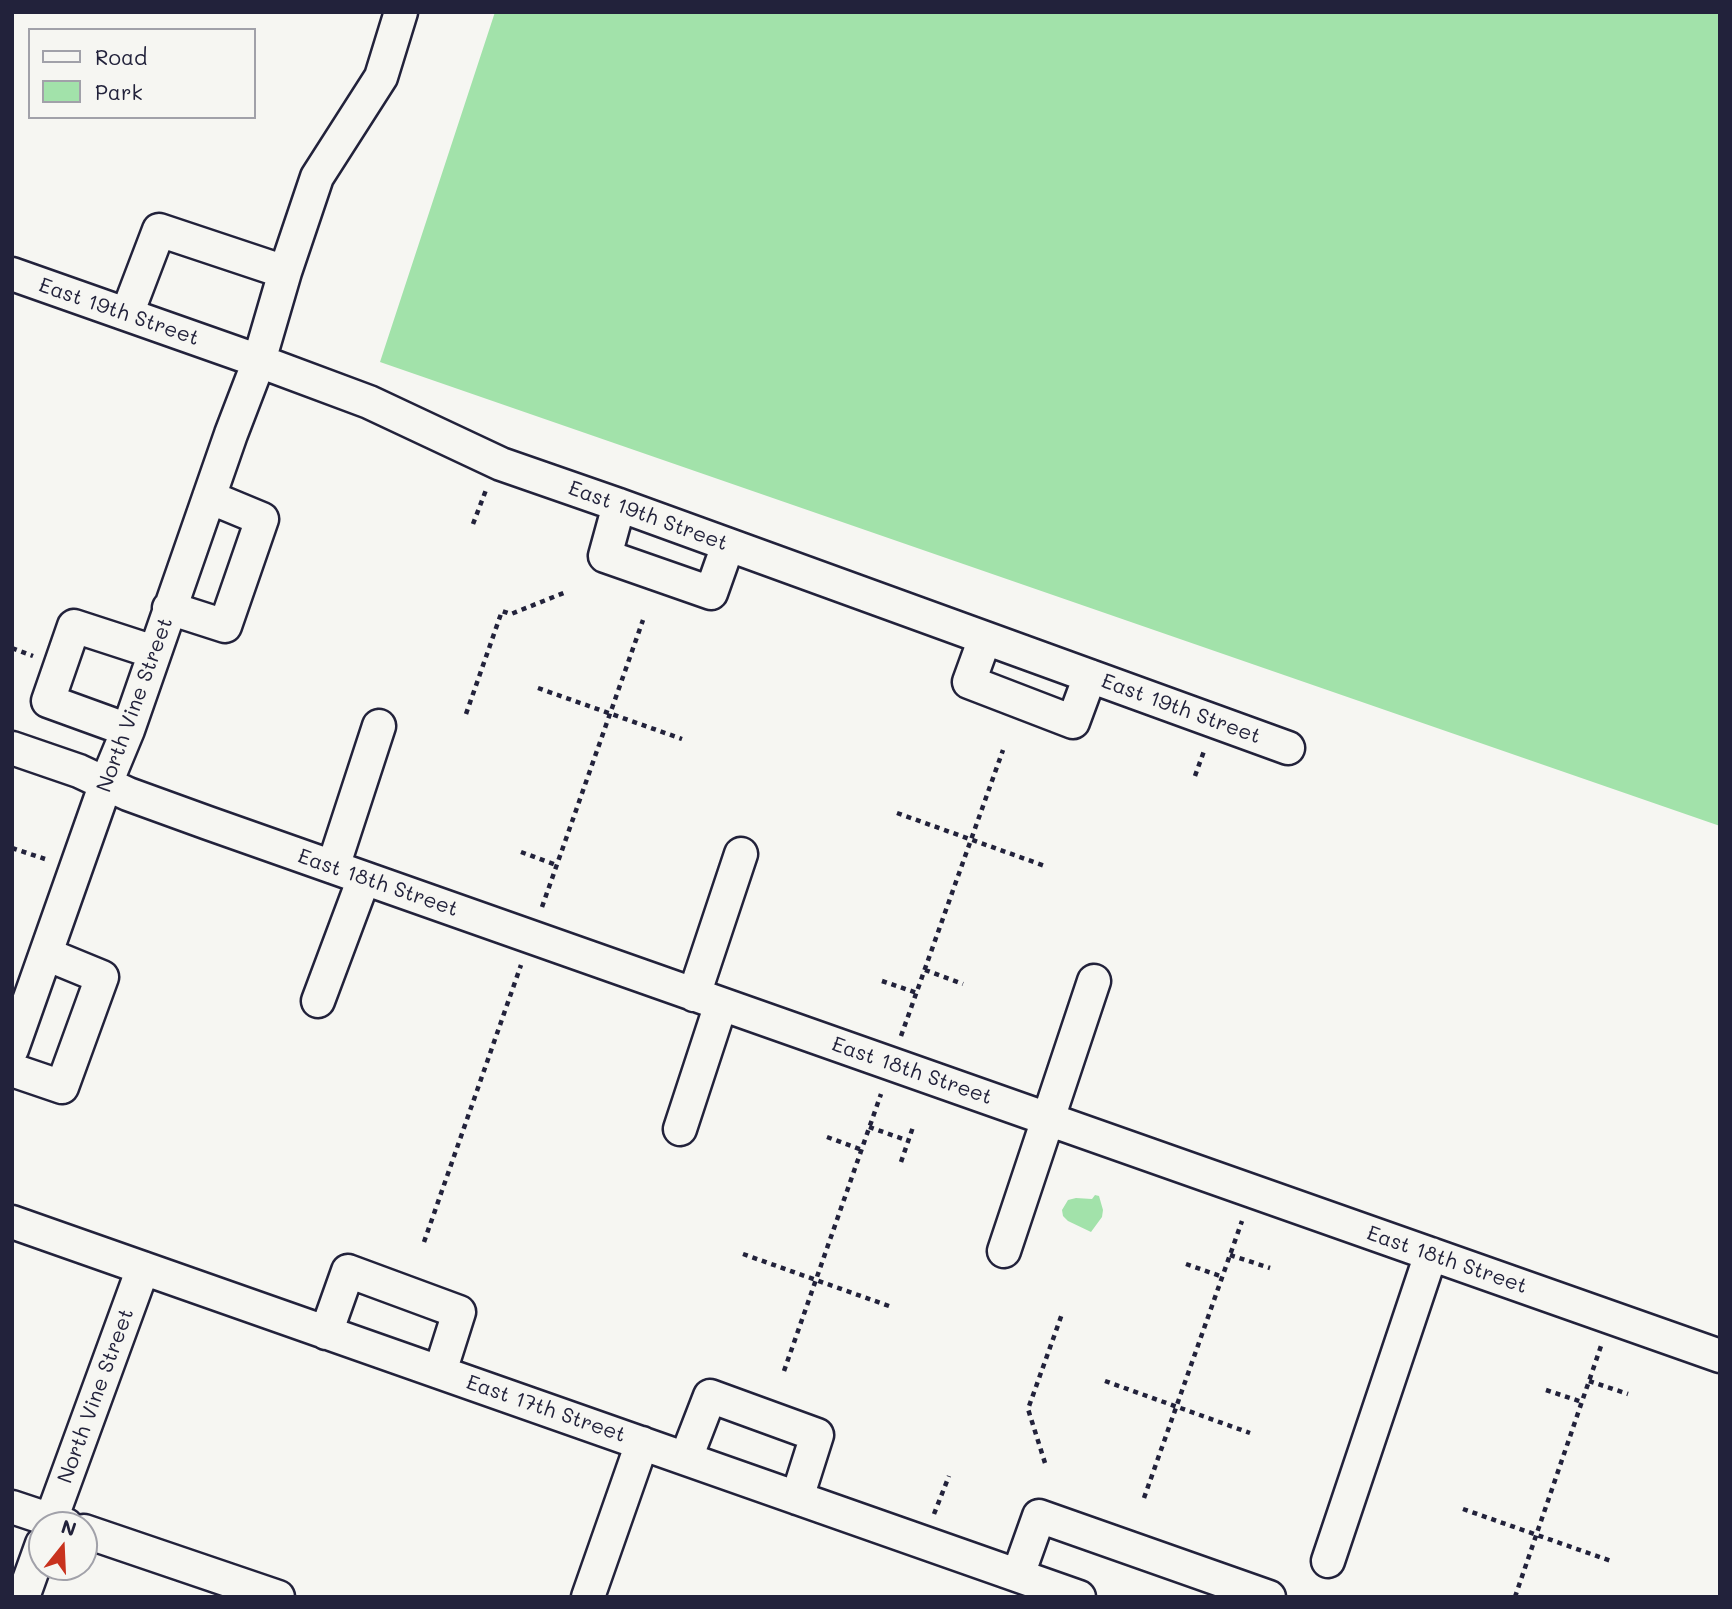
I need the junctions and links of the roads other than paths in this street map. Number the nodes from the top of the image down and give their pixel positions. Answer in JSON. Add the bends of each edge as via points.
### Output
{"nodes":[{"id":1,"x":401,"y":12,"type":"edge"},
{"id":2,"x":285,"y":272,"type":"junction"},
{"id":3,"x":12,"y":274,"type":"edge"},
{"id":4,"x":127,"y":314,"type":"junction"},
{"id":5,"x":259,"y":361,"type":"junction"},
{"id":6,"x":209,"y":498,"type":"junction"},
{"id":7,"x":620,"y":505,"type":"junction"},
{"id":8,"x":728,"y":545,"type":"junction"},
{"id":9,"x":169,"y":608,"type":"junction"},
{"id":10,"x":985,"y":638,"type":"junction"},
{"id":11,"x":154,"y":652,"type":"junction"},
{"id":12,"x":1090,"y":676,"type":"junction"},
{"id":13,"x":379,"y":726,"type":"dead end"},
{"id":14,"x":128,"y":730,"type":"junction"},
{"id":15,"x":12,"y":748,"type":"edge"},
{"id":16,"x":1288,"y":748,"type":"dead end"},
{"id":17,"x":106,"y":783,"type":"junction"},
{"id":18,"x":741,"y":855,"type":"dead end"},
{"id":19,"x":333,"y":867,"type":"junction"},
{"id":20,"x":364,"y":878,"type":"junction"},
{"id":21,"x":46,"y":954,"type":"junction"},
{"id":22,"x":1094,"y":981,"type":"dead end"},
{"id":23,"x":708,"y":1000,"type":"junction"},
{"id":24,"x":318,"y":1001,"type":"dead end"},
{"id":25,"x":12,"y":1049,"type":"edge"},
{"id":26,"x":12,"y":1070,"type":"edge"},
{"id":27,"x":1048,"y":1118,"type":"junction"},
{"id":28,"x":680,"y":1129,"type":"dead end"},
{"id":29,"x":12,"y":1222,"type":"edge"},
{"id":30,"x":1004,"y":1251,"type":"dead end"},
{"id":31,"x":1431,"y":1254,"type":"junction"},
{"id":32,"x":143,"y":1268,"type":"junction"},
{"id":33,"x":326,"y":1332,"type":"junction"},
{"id":34,"x":1720,"y":1356,"type":"edge"},
{"id":35,"x":440,"y":1372,"type":"junction"},
{"id":36,"x":642,"y":1443,"type":"junction"},
{"id":37,"x":686,"y":1458,"type":"junction"},
{"id":38,"x":797,"y":1498,"type":"junction"},
{"id":39,"x":12,"y":1507,"type":"edge"},
{"id":40,"x":58,"y":1511,"type":"edge"},
{"id":41,"x":28,"y":1515,"type":"edge"},
{"id":42,"x":98,"y":1536,"type":"edge"},
{"id":43,"x":1328,"y":1560,"type":"dead end"},
{"id":44,"x":1018,"y":1575,"type":"junction"},
{"id":45,"x":1236,"y":1591,"type":"edge"},
{"id":46,"x":278,"y":1597,"type":"edge"},
{"id":47,"x":588,"y":1597,"type":"edge"},
{"id":48,"x":1079,"y":1597,"type":"edge"},
{"id":49,"x":1269,"y":1597,"type":"edge"}],
"edges":[{"from":1,"to":2,"type":"street","name":"North Vine Street","via":[[381,77],[317,177]]},
{"from":2,"to":4,"type":"street","via":[[159,230]]},
{"from":2,"to":5,"type":"street","name":"North Vine Street"},
{"from":3,"to":4,"type":"street","name":"East 19th Street"},
{"from":4,"to":5,"type":"street","name":"East 19th Street"},
{"from":5,"to":6,"type":"street","name":"North Vine Street"},
{"from":5,"to":7,"type":"street","name":"East 19th Street","via":[[369,402],[501,464]]},
{"from":6,"to":9,"type":"street","name":"North Vine Street"},
{"from":6,"to":9,"type":"street","via":[[262,519],[225,625]]},
{"from":7,"to":8,"type":"street","name":"East 19th Street"},
{"from":7,"to":8,"type":"street","via":[[605,556],[711,593]]},
{"from":8,"to":10,"type":"street","name":"East 19th Street"},
{"from":9,"to":11,"type":"street","name":"North Vine Street"},
{"from":10,"to":12,"type":"street","name":"East 19th Street"},
{"from":10,"to":12,"type":"street","via":[[968,682],[1073,722]]},
{"from":11,"to":14,"type":"street","name":"North Vine Street"},
{"from":11,"to":14,"type":"street","via":[[74,626],[48,701]]},
{"from":12,"to":16,"type":"street","name":"East 19th Street"},
{"from":13,"to":19,"type":"street"},
{"from":14,"to":17,"type":"street","name":"North Vine Street"},
{"from":15,"to":17,"type":"street","name":"East 18th Street"},
{"from":17,"to":19,"type":"street","name":"East 18th Street"},
{"from":17,"to":21,"type":"street","name":"North Vine Street"},
{"from":18,"to":23,"type":"street"},
{"from":19,"to":20,"type":"street","name":"East 18th Street"},
{"from":20,"to":23,"type":"street","name":"East 18th Street"},
{"from":20,"to":24,"type":"street"},
{"from":21,"to":25,"type":"street","name":"North Vine Street"},
{"from":21,"to":26,"type":"street","via":[[102,976],[62,1087]]},
{"from":22,"to":27,"type":"street"},
{"from":23,"to":27,"type":"street","name":"East 18th Street"},
{"from":23,"to":28,"type":"street"},
{"from":27,"to":30,"type":"street"},
{"from":27,"to":31,"type":"street","name":"East 18th Street"},
{"from":29,"to":32,"type":"street","name":"East 17th Street"},
{"from":31,"to":34,"type":"street","name":"East 18th Street"},
{"from":31,"to":43,"type":"street"},
{"from":32,"to":33,"type":"street","name":"East 17th Street"},
{"from":32,"to":40,"type":"street","name":"North Vine Street"},
{"from":33,"to":35,"type":"street","name":"East 17th Street"},
{"from":33,"to":35,"type":"street","via":[[348,1271],[459,1312]]},
{"from":35,"to":36,"type":"street","name":"East 17th Street"},
{"from":36,"to":37,"type":"street","name":"East 17th Street"},
{"from":36,"to":47,"type":"street"},
{"from":37,"to":38,"type":"street","name":"East 17th Street"},
{"from":37,"to":38,"type":"street","via":[[710,1396],[817,1435]]},
{"from":38,"to":44,"type":"street","name":"East 17th Street"},
{"from":39,"to":41,"type":"street"},
{"from":42,"to":46,"type":"street"},
{"from":44,"to":45,"type":"street","via":[[1039,1516]]},
{"from":44,"to":48,"type":"street","name":"East 17th Street"},
{"from":45,"to":49,"type":"street"}]}
